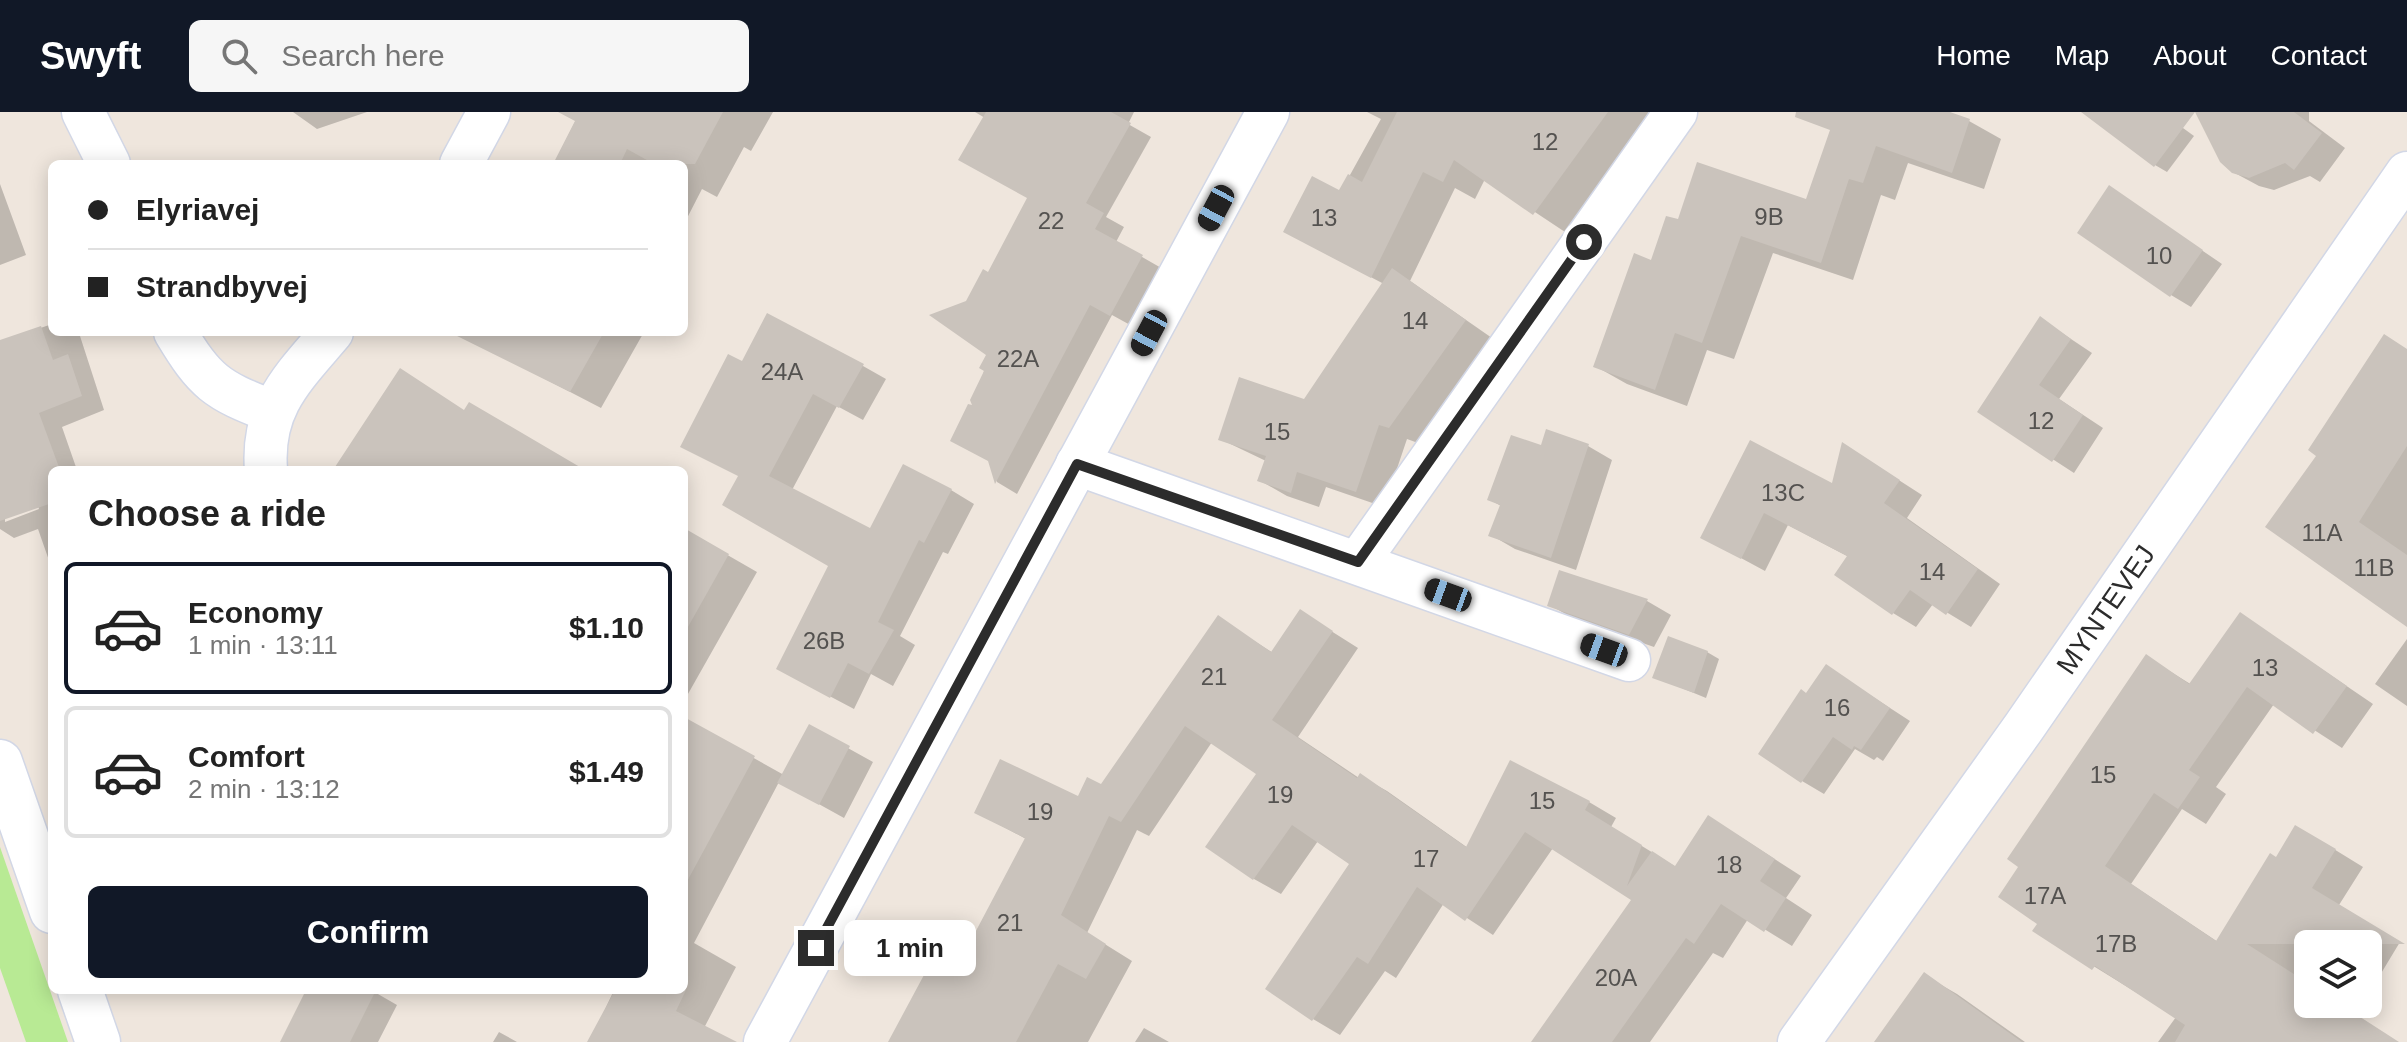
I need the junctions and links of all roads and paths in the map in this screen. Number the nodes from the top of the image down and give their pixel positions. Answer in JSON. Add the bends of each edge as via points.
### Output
{"nodes":[{"id":1,"x":83,"y":112,"type":"edge"},
{"id":2,"x":489,"y":112,"type":"edge"},
{"id":3,"x":1268,"y":112,"type":"edge"},
{"id":4,"x":1676,"y":112,"type":"edge"},
{"id":5,"x":107,"y":160,"type":"edge"},
{"id":6,"x":463,"y":160,"type":"edge"},
{"id":7,"x":2407,"y":173,"type":"edge"},
{"id":8,"x":177,"y":336,"type":"edge"},
{"id":9,"x":329,"y":336,"type":"edge"},
{"id":10,"x":271,"y":411,"type":"junction"},
{"id":11,"x":1077,"y":464,"type":"junction"},
{"id":12,"x":266,"y":466,"type":"edge"},
{"id":13,"x":1358,"y":562,"type":"junction"},
{"id":14,"x":1629,"y":660,"type":"dead end"},
{"id":15,"x":0,"y":762,"type":"edge"},
{"id":16,"x":48,"y":900,"type":"edge"},
{"id":17,"x":81,"y":994,"type":"edge"},
{"id":18,"x":98,"y":1042,"type":"edge"},
{"id":19,"x":765,"y":1042,"type":"edge"},
{"id":20,"x":1799,"y":1042,"type":"edge"}],
"edges":[{"from":1,"to":5,"type":"street"},
{"from":2,"to":6,"type":"street"},
{"from":3,"to":11,"type":"street"},
{"from":4,"to":13,"type":"street"},
{"from":7,"to":20,"type":"street","name":"MYNTEVEJ"},
{"from":8,"to":10,"type":"street","via":[[200,374]]},
{"from":9,"to":10,"type":"street"},
{"from":10,"to":12,"type":"street"},
{"from":11,"to":13,"type":"street"},
{"from":11,"to":19,"type":"street"},
{"from":13,"to":14,"type":"street"},
{"from":15,"to":16,"type":"main road"},
{"from":17,"to":18,"type":"main road"}]}
